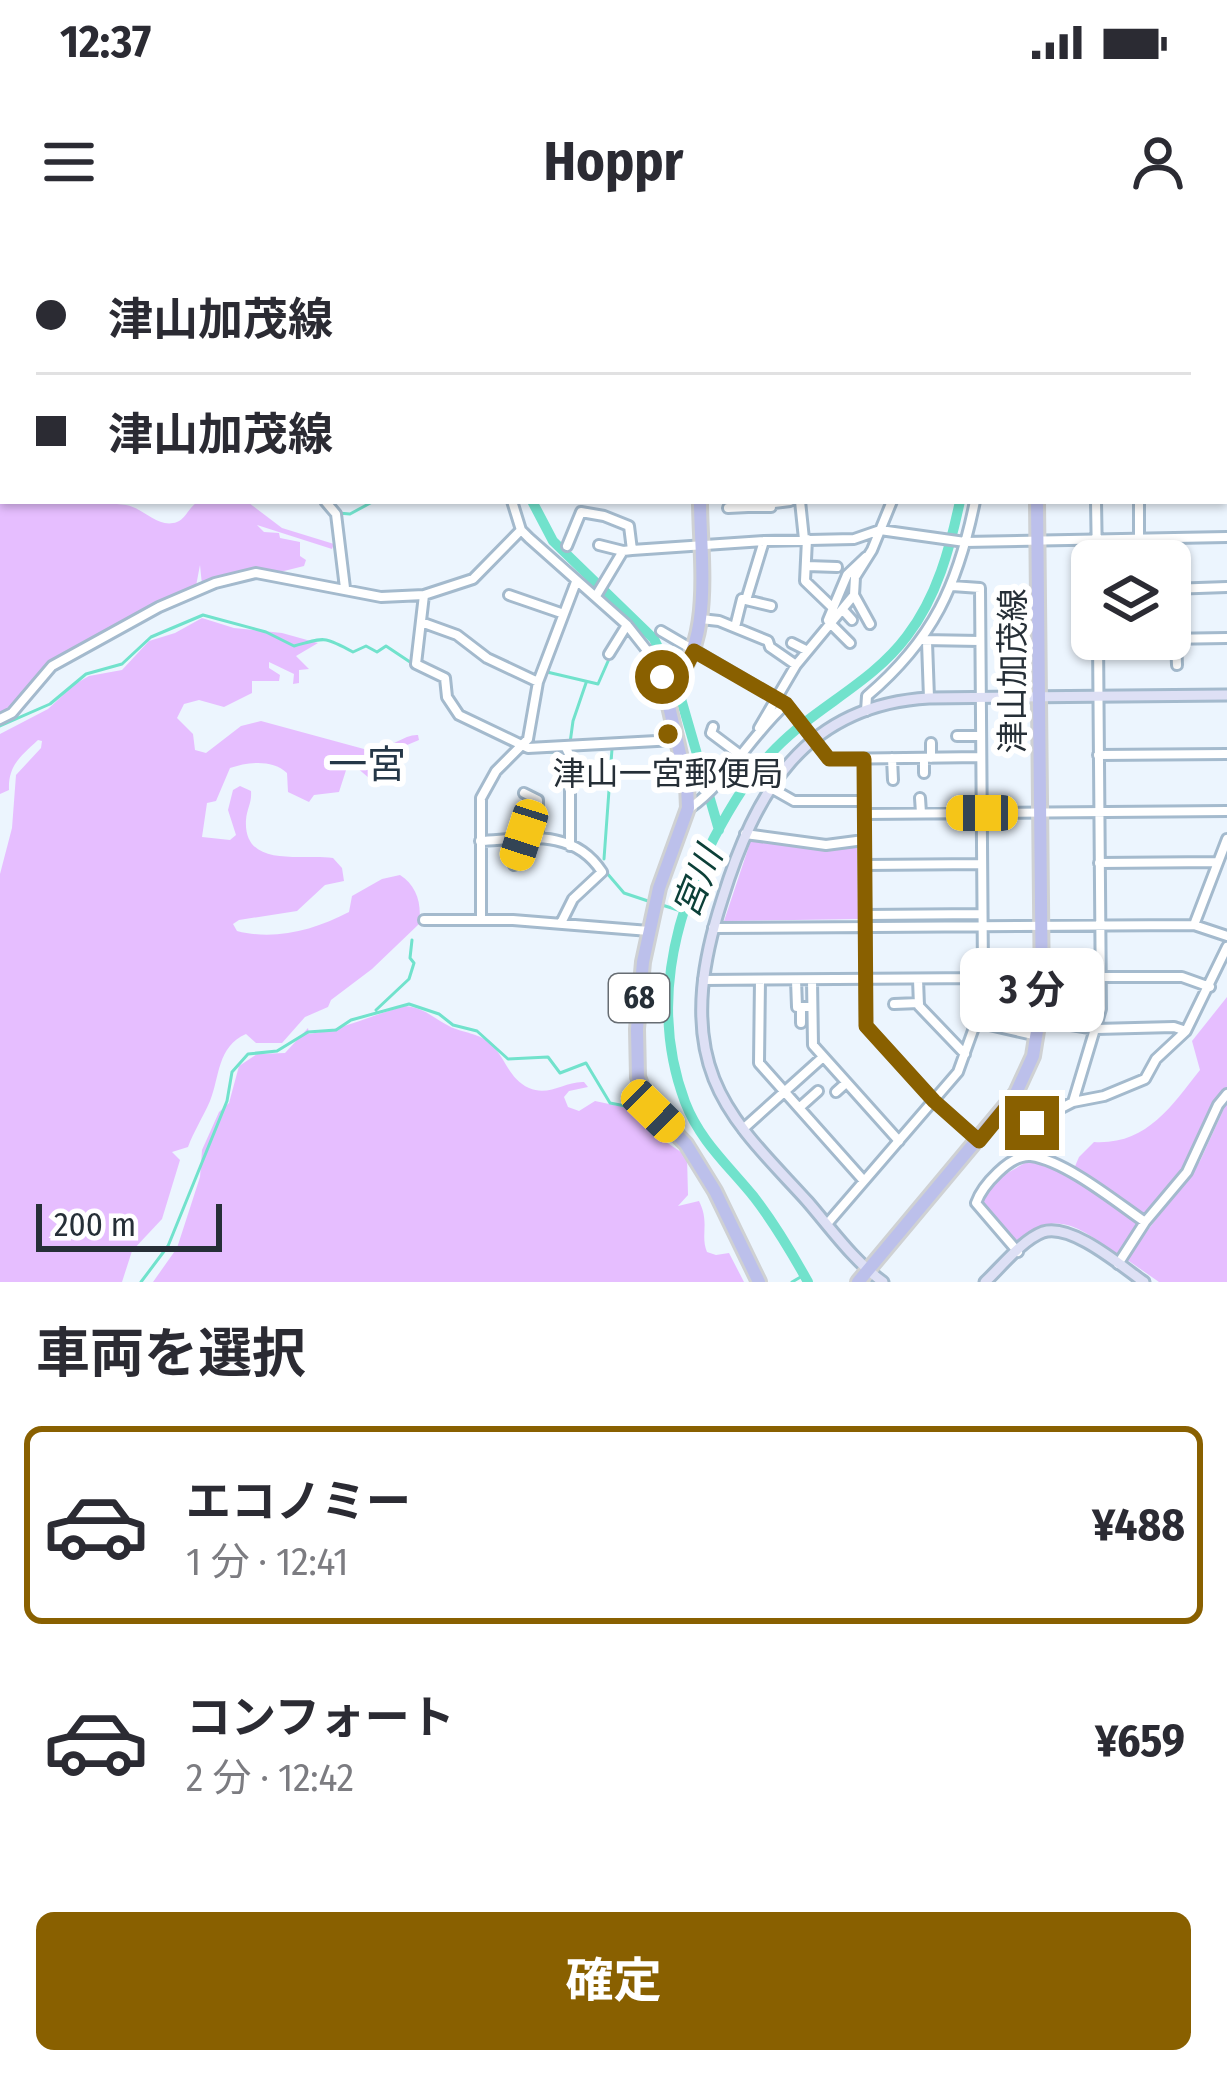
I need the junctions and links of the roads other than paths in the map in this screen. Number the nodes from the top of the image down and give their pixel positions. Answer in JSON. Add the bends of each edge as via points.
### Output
{"nodes":[{"id":1,"x":328,"y":504,"type":"edge"},
{"id":2,"x":513,"y":504,"type":"edge"},
{"id":3,"x":700,"y":504,"type":"edge"},
{"id":4,"x":748,"y":504,"type":"edge"},
{"id":5,"x":800,"y":504,"type":"edge"},
{"id":6,"x":891,"y":504,"type":"edge"},
{"id":7,"x":974,"y":504,"type":"edge"},
{"id":8,"x":1037,"y":504,"type":"edge"},
{"id":9,"x":1096,"y":504,"type":"edge"},
{"id":10,"x":1139,"y":504,"type":"edge"},
{"id":11,"x":772,"y":505,"type":"edge"},
{"id":12,"x":728,"y":508,"type":"dead end"},
{"id":13,"x":521,"y":530,"type":"junction"},
{"id":14,"x":880,"y":530,"type":"junction"},
{"id":15,"x":1227,"y":537,"type":"edge"},
{"id":16,"x":1139,"y":538,"type":"junction"},
{"id":17,"x":806,"y":539,"type":"junction"},
{"id":18,"x":1071,"y":540,"type":"edge"},
{"id":19,"x":1096,"y":540,"type":"joint"},
{"id":20,"x":764,"y":541,"type":"junction"},
{"id":21,"x":1039,"y":541,"type":"junction"},
{"id":22,"x":962,"y":542,"type":"junction"},
{"id":23,"x":599,"y":544,"type":"dead end"},
{"id":24,"x":567,"y":546,"type":"dead end"},
{"id":25,"x":700,"y":546,"type":"junction"},
{"id":26,"x":627,"y":551,"type":"junction"},
{"id":27,"x":807,"y":566,"type":"junction"},
{"id":28,"x":837,"y":567,"type":"dead end"},
{"id":29,"x":575,"y":583,"type":"junction"},
{"id":30,"x":952,"y":586,"type":"junction"},
{"id":31,"x":1227,"y":587,"type":"edge"},
{"id":32,"x":345,"y":588,"type":"junction"},
{"id":33,"x":1191,"y":588,"type":"edge"},
{"id":34,"x":850,"y":589,"type":"junction"},
{"id":35,"x":424,"y":595,"type":"junction"},
{"id":36,"x":509,"y":595,"type":"dead end"},
{"id":37,"x":596,"y":596,"type":"junction"},
{"id":38,"x":746,"y":600,"type":"junction"},
{"id":39,"x":771,"y":606,"type":"dead end"},
{"id":40,"x":838,"y":609,"type":"junction"},
{"id":41,"x":562,"y":613,"type":"junction"},
{"id":42,"x":700,"y":619,"type":"junction"},
{"id":43,"x":852,"y":620,"type":"dead end"},
{"id":44,"x":421,"y":622,"type":"junction"},
{"id":45,"x":830,"y":623,"type":"junction"},
{"id":46,"x":870,"y":624,"type":"dead end"},
{"id":47,"x":627,"y":625,"type":"junction"},
{"id":48,"x":735,"y":627,"type":"junction"},
{"id":49,"x":661,"y":631,"type":"dead end"},
{"id":50,"x":821,"y":631,"type":"junction"},
{"id":51,"x":1227,"y":638,"type":"edge"},
{"id":52,"x":1191,"y":639,"type":"edge"},
{"id":53,"x":925,"y":641,"type":"junction"},
{"id":54,"x":980,"y":641,"type":"junction"},
{"id":55,"x":792,"y":643,"type":"dead end"},
{"id":56,"x":850,"y":643,"type":"dead end"},
{"id":57,"x":806,"y":650,"type":"junction"},
{"id":58,"x":694,"y":651,"type":"junction"},
{"id":59,"x":609,"y":654,"type":"dead end"},
{"id":60,"x":431,"y":659,"type":"dead end"},
{"id":61,"x":1098,"y":660,"type":"edge"},
{"id":62,"x":1177,"y":660,"type":"edge"},
{"id":63,"x":796,"y":665,"type":"junction"},
{"id":64,"x":1177,"y":665,"type":"dead end"},
{"id":65,"x":426,"y":669,"type":"junction"},
{"id":66,"x":538,"y":682,"type":"junction"},
{"id":67,"x":671,"y":684,"type":"junction"},
{"id":68,"x":1227,"y":694,"type":"edge"},
{"id":69,"x":1097,"y":696,"type":"junction"},
{"id":70,"x":775,"y":697,"type":"junction"},
{"id":71,"x":1040,"y":697,"type":"junction"},
{"id":72,"x":929,"y":698,"type":"junction"},
{"id":73,"x":981,"y":698,"type":"junction"},
{"id":74,"x":787,"y":706,"type":"junction"},
{"id":75,"x":866,"y":710,"type":"junction"},
{"id":76,"x":0,"y":719,"type":"edge"},
{"id":77,"x":713,"y":727,"type":"dead end"},
{"id":78,"x":759,"y":728,"type":"junction"},
{"id":79,"x":957,"y":736,"type":"dead end"},
{"id":80,"x":981,"y":736,"type":"junction"},
{"id":81,"x":812,"y":739,"type":"junction"},
{"id":82,"x":675,"y":740,"type":"junction"},
{"id":83,"x":931,"y":742,"type":"dead end"},
{"id":84,"x":522,"y":747,"type":"junction"},
{"id":85,"x":566,"y":748,"type":"junction"},
{"id":86,"x":739,"y":754,"type":"junction"},
{"id":87,"x":1227,"y":754,"type":"edge"},
{"id":88,"x":1099,"y":755,"type":"junction"},
{"id":89,"x":892,"y":758,"type":"junction"},
{"id":90,"x":928,"y":758,"type":"junction"},
{"id":91,"x":981,"y":758,"type":"junction"},
{"id":92,"x":864,"y":759,"type":"junction"},
{"id":93,"x":924,"y":773,"type":"dead end"},
{"id":94,"x":892,"y":780,"type":"dead end"},
{"id":95,"x":769,"y":788,"type":"junction"},
{"id":96,"x":524,"y":793,"type":"dead end"},
{"id":97,"x":920,"y":798,"type":"dead end"},
{"id":98,"x":864,"y":801,"type":"junction"},
{"id":99,"x":692,"y":806,"type":"junction"},
{"id":100,"x":1227,"y":811,"type":"edge"},
{"id":101,"x":1041,"y":812,"type":"junction"},
{"id":102,"x":1098,"y":812,"type":"junction"},
{"id":103,"x":921,"y":813,"type":"junction"},
{"id":104,"x":982,"y":813,"type":"junction"},
{"id":105,"x":864,"y":814,"type":"junction"},
{"id":106,"x":744,"y":834,"type":"junction"},
{"id":107,"x":524,"y":835,"type":"junction"},
{"id":108,"x":538,"y":837,"type":"junction"},
{"id":109,"x":1227,"y":839,"type":"edge"},
{"id":110,"x":864,"y":840,"type":"junction"},
{"id":111,"x":479,"y":841,"type":"junction"},
{"id":112,"x":569,"y":844,"type":"junction"},
{"id":113,"x":1218,"y":862,"type":"junction"},
{"id":114,"x":1099,"y":863,"type":"junction"},
{"id":115,"x":982,"y":864,"type":"junction"},
{"id":116,"x":514,"y":865,"type":"dead end"},
{"id":117,"x":865,"y":865,"type":"junction"},
{"id":118,"x":982,"y":914,"type":"junction"},
{"id":119,"x":865,"y":915,"type":"junction"},
{"id":120,"x":481,"y":918,"type":"junction"},
{"id":121,"x":424,"y":920,"type":"dead end"},
{"id":122,"x":561,"y":923,"type":"junction"},
{"id":123,"x":1099,"y":925,"type":"junction"},
{"id":124,"x":1194,"y":925,"type":"junction"},
{"id":125,"x":865,"y":926,"type":"junction"},
{"id":126,"x":982,"y":926,"type":"junction"},
{"id":127,"x":1042,"y":926,"type":"junction"},
{"id":128,"x":713,"y":928,"type":"junction"},
{"id":129,"x":650,"y":932,"type":"junction"},
{"id":130,"x":1227,"y":936,"type":"edge"},
{"id":131,"x":1227,"y":947,"type":"edge"},
{"id":132,"x":1163,"y":961,"type":"dead end"},
{"id":133,"x":1100,"y":977,"type":"junction"},
{"id":134,"x":1164,"y":977,"type":"junction"},
{"id":135,"x":983,"y":978,"type":"junction"},
{"id":136,"x":865,"y":979,"type":"junction"},
{"id":137,"x":918,"y":979,"type":"junction"},
{"id":138,"x":703,"y":980,"type":"junction"},
{"id":139,"x":760,"y":980,"type":"junction"},
{"id":140,"x":796,"y":984,"type":"junction"},
{"id":141,"x":812,"y":984,"type":"junction"},
{"id":142,"x":1210,"y":987,"type":"junction"},
{"id":143,"x":919,"y":1003,"type":"junction"},
{"id":144,"x":893,"y":1004,"type":"dead end"},
{"id":145,"x":801,"y":1007,"type":"junction"},
{"id":146,"x":812,"y":1007,"type":"junction"},
{"id":147,"x":1040,"y":1020,"type":"junction"},
{"id":148,"x":976,"y":1022,"type":"junction"},
{"id":149,"x":801,"y":1023,"type":"dead end"},
{"id":150,"x":1096,"y":1028,"type":"junction"},
{"id":151,"x":1186,"y":1031,"type":"junction"},
{"id":152,"x":1038,"y":1036,"type":"junction"},
{"id":153,"x":823,"y":1057,"type":"junction"},
{"id":154,"x":964,"y":1058,"type":"junction"},
{"id":155,"x":976,"y":1068,"type":"dead end"},
{"id":156,"x":846,"y":1083,"type":"junction"},
{"id":157,"x":818,"y":1091,"type":"dead end"},
{"id":158,"x":784,"y":1092,"type":"junction"},
{"id":159,"x":836,"y":1092,"type":"dead end"},
{"id":160,"x":1227,"y":1094,"type":"edge"},
{"id":161,"x":934,"y":1101,"type":"junction"},
{"id":162,"x":1072,"y":1102,"type":"junction"},
{"id":163,"x":799,"y":1108,"type":"junction"},
{"id":164,"x":1006,"y":1108,"type":"junction"},
{"id":165,"x":743,"y":1129,"type":"junction"},
{"id":166,"x":899,"y":1141,"type":"junction"},
{"id":167,"x":979,"y":1141,"type":"junction"},
{"id":168,"x":865,"y":1181,"type":"junction"},
{"id":169,"x":1145,"y":1222,"type":"junction"},
{"id":170,"x":827,"y":1224,"type":"junction"},
{"id":171,"x":1018,"y":1252,"type":"junction"},
{"id":172,"x":1118,"y":1264,"type":"junction"},
{"id":173,"x":868,"y":1270,"type":"junction"},
{"id":174,"x":759,"y":1282,"type":"edge"},
{"id":175,"x":858,"y":1282,"type":"edge"},
{"id":176,"x":884,"y":1282,"type":"edge"},
{"id":177,"x":985,"y":1282,"type":"edge"},
{"id":178,"x":1144,"y":1282,"type":"edge"}],
"edges":[{"from":1,"to":32,"type":"street","via":[[336,514]]},
{"from":2,"to":13,"type":"street"},
{"from":3,"to":25,"type":"main road"},
{"from":4,"to":11,"type":"street"},
{"from":4,"to":12,"type":"street"},
{"from":5,"to":17,"type":"street"},
{"from":6,"to":14,"type":"street"},
{"from":7,"to":22,"type":"street"},
{"from":8,"to":21,"type":"main road","name":"津山加茂線"},
{"from":9,"to":19,"type":"street"},
{"from":10,"to":16,"type":"street"},
{"from":13,"to":29,"type":"street"},
{"from":13,"to":35,"type":"street","via":[[472,579]]},
{"from":14,"to":17,"type":"street"},
{"from":14,"to":22,"type":"street"},
{"from":14,"to":34,"type":"street"},
{"from":15,"to":16,"type":"street"},
{"from":16,"to":19,"type":"street"},
{"from":17,"to":20,"type":"street"},
{"from":17,"to":27,"type":"street"},
{"from":18,"to":21,"type":"street"},
{"from":20,"to":25,"type":"street"},
{"from":20,"to":38,"type":"street"},
{"from":21,"to":22,"type":"street"},
{"from":21,"to":71,"type":"main road","name":"津山加茂線"},
{"from":22,"to":30,"type":"street"},
{"from":23,"to":26,"type":"street"},
{"from":24,"to":26,"type":"street","via":[[581,512],[629,526]]},
{"from":25,"to":26,"type":"street"},
{"from":25,"to":42,"type":"main road"},
{"from":26,"to":37,"type":"street"},
{"from":27,"to":28,"type":"street"},
{"from":27,"to":40,"type":"street","via":[[805,581]]},
{"from":29,"to":37,"type":"street"},
{"from":29,"to":41,"type":"street"},
{"from":30,"to":53,"type":"street"},
{"from":30,"to":54,"type":"street","via":[[980,588]]},
{"from":31,"to":33,"type":"street"},
{"from":32,"to":35,"type":"street"},
{"from":32,"to":76,"type":"street","via":[[256,573],[215,583],[52,666]]},
{"from":34,"to":40,"type":"street"},
{"from":34,"to":40,"type":"street"},
{"from":34,"to":46,"type":"street"},
{"from":35,"to":44,"type":"street"},
{"from":36,"to":41,"type":"street"},
{"from":37,"to":47,"type":"street"},
{"from":38,"to":39,"type":"street"},
{"from":38,"to":48,"type":"street"},
{"from":40,"to":43,"type":"street"},
{"from":40,"to":45,"type":"street"},
{"from":40,"to":50,"type":"street"},
{"from":41,"to":66,"type":"street"},
{"from":42,"to":48,"type":"street"},
{"from":42,"to":58,"type":"main road"},
{"from":44,"to":65,"type":"street","via":[[415,658]]},
{"from":44,"to":66,"type":"street"},
{"from":45,"to":50,"type":"street"},
{"from":45,"to":56,"type":"street"},
{"from":47,"to":59,"type":"street"},
{"from":47,"to":67,"type":"street"},
{"from":48,"to":63,"type":"street"},
{"from":49,"to":58,"type":"street"},
{"from":50,"to":57,"type":"street"},
{"from":51,"to":52,"type":"street"},
{"from":53,"to":54,"type":"street"},
{"from":53,"to":72,"type":"street"},
{"from":53,"to":75,"type":"street","via":[[867,696]]},
{"from":54,"to":73,"type":"street"},
{"from":55,"to":57,"type":"street"},
{"from":57,"to":63,"type":"street"},
{"from":58,"to":67,"type":"main road"},
{"from":58,"to":70,"type":"street"},
{"from":60,"to":65,"type":"street"},
{"from":61,"to":69,"type":"street"},
{"from":62,"to":64,"type":"street"},
{"from":63,"to":70,"type":"street"},
{"from":65,"to":84,"type":"street","via":[[447,676],[451,706]]},
{"from":66,"to":84,"type":"street"},
{"from":67,"to":82,"type":"main road"},
{"from":68,"to":69,"type":"street"},
{"from":69,"to":71,"type":"street"},
{"from":69,"to":88,"type":"street"},
{"from":70,"to":74,"type":"street"},
{"from":70,"to":78,"type":"street"},
{"from":71,"to":73,"type":"street"},
{"from":71,"to":101,"type":"main road","name":"津山加茂線"},
{"from":72,"to":73,"type":"street"},
{"from":72,"to":75,"type":"street"},
{"from":73,"to":80,"type":"street"},
{"from":74,"to":78,"type":"street"},
{"from":74,"to":81,"type":"street"},
{"from":75,"to":81,"type":"street"},
{"from":77,"to":86,"type":"street","via":[[710,733]]},
{"from":78,"to":86,"type":"street"},
{"from":79,"to":80,"type":"street"},
{"from":80,"to":91,"type":"street"},
{"from":81,"to":92,"type":"street","via":[[829,759]]},
{"from":81,"to":95,"type":"street"},
{"from":82,"to":85,"type":"street"},
{"from":82,"to":99,"type":"main road"},
{"from":83,"to":90,"type":"street"},
{"from":84,"to":85,"type":"street"},
{"from":84,"to":111,"type":"street","via":[[483,790]]},
{"from":85,"to":112,"type":"street"},
{"from":86,"to":99,"type":"street"},
{"from":87,"to":88,"type":"street"},
{"from":88,"to":102,"type":"street"},
{"from":89,"to":90,"type":"street"},
{"from":89,"to":92,"type":"street"},
{"from":89,"to":94,"type":"street"},
{"from":90,"to":91,"type":"street"},
{"from":90,"to":93,"type":"street"},
{"from":91,"to":104,"type":"street"},
{"from":92,"to":98,"type":"street"},
{"from":95,"to":98,"type":"street","via":[[794,801]]},
{"from":95,"to":106,"type":"street"},
{"from":96,"to":108,"type":"street","via":[[538,800]]},
{"from":97,"to":103,"type":"street"},
{"from":98,"to":105,"type":"street"},
{"from":99,"to":129,"type":"main road","number":"68"},
{"from":100,"to":102,"type":"street"},
{"from":101,"to":102,"type":"street"},
{"from":101,"to":104,"type":"street"},
{"from":101,"to":127,"type":"main road","name":"津山加茂線"},
{"from":102,"to":114,"type":"street"},
{"from":103,"to":104,"type":"street"},
{"from":103,"to":105,"type":"street"},
{"from":104,"to":115,"type":"street"},
{"from":105,"to":110,"type":"street"},
{"from":106,"to":110,"type":"street"},
{"from":106,"to":128,"type":"street"},
{"from":107,"to":108,"type":"street"},
{"from":107,"to":111,"type":"street"},
{"from":107,"to":116,"type":"street"},
{"from":108,"to":112,"type":"street"},
{"from":109,"to":113,"type":"street"},
{"from":110,"to":117,"type":"street"},
{"from":111,"to":120,"type":"street"},
{"from":112,"to":122,"type":"street","via":[[602,872]]},
{"from":113,"to":114,"type":"street"},
{"from":113,"to":124,"type":"street"},
{"from":114,"to":123,"type":"street"},
{"from":115,"to":117,"type":"street"},
{"from":115,"to":118,"type":"street"},
{"from":117,"to":119,"type":"street"},
{"from":118,"to":119,"type":"street"},
{"from":118,"to":126,"type":"street"},
{"from":119,"to":125,"type":"street"},
{"from":120,"to":121,"type":"street"},
{"from":120,"to":122,"type":"street"},
{"from":122,"to":129,"type":"street"},
{"from":123,"to":124,"type":"street"},
{"from":123,"to":127,"type":"street"},
{"from":123,"to":133,"type":"street"},
{"from":124,"to":130,"type":"street"},
{"from":125,"to":126,"type":"street"},
{"from":125,"to":128,"type":"street"},
{"from":125,"to":136,"type":"street"},
{"from":126,"to":127,"type":"street"},
{"from":126,"to":135,"type":"street"},
{"from":127,"to":147,"type":"main road","name":"津山加茂線"},
{"from":128,"to":138,"type":"street"},
{"from":129,"to":174,"type":"main road","number":"68","via":[[637,1029],[642,1088],[695,1158]]},
{"from":131,"to":142,"type":"street"},
{"from":132,"to":134,"type":"street"},
{"from":133,"to":134,"type":"street"},
{"from":133,"to":150,"type":"street"},
{"from":134,"to":142,"type":"street"},
{"from":135,"to":137,"type":"street"},
{"from":135,"to":148,"type":"street"},
{"from":136,"to":137,"type":"street"},
{"from":136,"to":141,"type":"street"},
{"from":136,"to":161,"type":"street","via":[[866,1026]]},
{"from":137,"to":143,"type":"street"},
{"from":138,"to":139,"type":"street"},
{"from":138,"to":165,"type":"street","via":[[706,1055]]},
{"from":139,"to":140,"type":"street"},
{"from":139,"to":158,"type":"street","via":[[759,1063]]},
{"from":140,"to":141,"type":"street"},
{"from":140,"to":145,"type":"street"},
{"from":141,"to":146,"type":"street"},
{"from":142,"to":151,"type":"street"},
{"from":143,"to":144,"type":"street"},
{"from":143,"to":154,"type":"street"},
{"from":145,"to":146,"type":"street"},
{"from":145,"to":149,"type":"street"},
{"from":146,"to":153,"type":"street","via":[[813,1045]]},
{"from":147,"to":150,"type":"street"},
{"from":147,"to":152,"type":"main road","name":"津山加茂線"},
{"from":148,"to":152,"type":"street"},
{"from":148,"to":154,"type":"street"},
{"from":150,"to":151,"type":"street"},
{"from":150,"to":162,"type":"street"},
{"from":151,"to":162,"type":"street","via":[[1145,1079]]},
{"from":152,"to":164,"type":"main road","name":"津山加茂線"},
{"from":153,"to":156,"type":"street"},
{"from":153,"to":158,"type":"street"},
{"from":154,"to":155,"type":"street"},
{"from":154,"to":161,"type":"street"},
{"from":156,"to":159,"type":"street"},
{"from":156,"to":166,"type":"street"},
{"from":157,"to":163,"type":"street"},
{"from":158,"to":163,"type":"street"},
{"from":158,"to":165,"type":"street"},
{"from":160,"to":169,"type":"street","via":[[1187,1172]]},
{"from":161,"to":166,"type":"street"},
{"from":161,"to":167,"type":"street"},
{"from":162,"to":164,"type":"street","via":[[1032,1123]]},
{"from":163,"to":168,"type":"street"},
{"from":164,"to":167,"type":"main road","name":"津山加茂線"},
{"from":165,"to":170,"type":"street"},
{"from":166,"to":168,"type":"street"},
{"from":167,"to":173,"type":"main road","name":"津山加茂線"},
{"from":168,"to":170,"type":"street"},
{"from":169,"to":171,"type":"street","via":[[1076,1176],[1023,1157],[995,1175],[976,1203]]},
{"from":169,"to":172,"type":"street"},
{"from":170,"to":173,"type":"street"},
{"from":171,"to":172,"type":"street","via":[[1041,1233],[1065,1232]]},
{"from":171,"to":177,"type":"street"},
{"from":172,"to":178,"type":"street"},
{"from":173,"to":175,"type":"main road","name":"津山加茂線"},
{"from":173,"to":176,"type":"street"}]}
